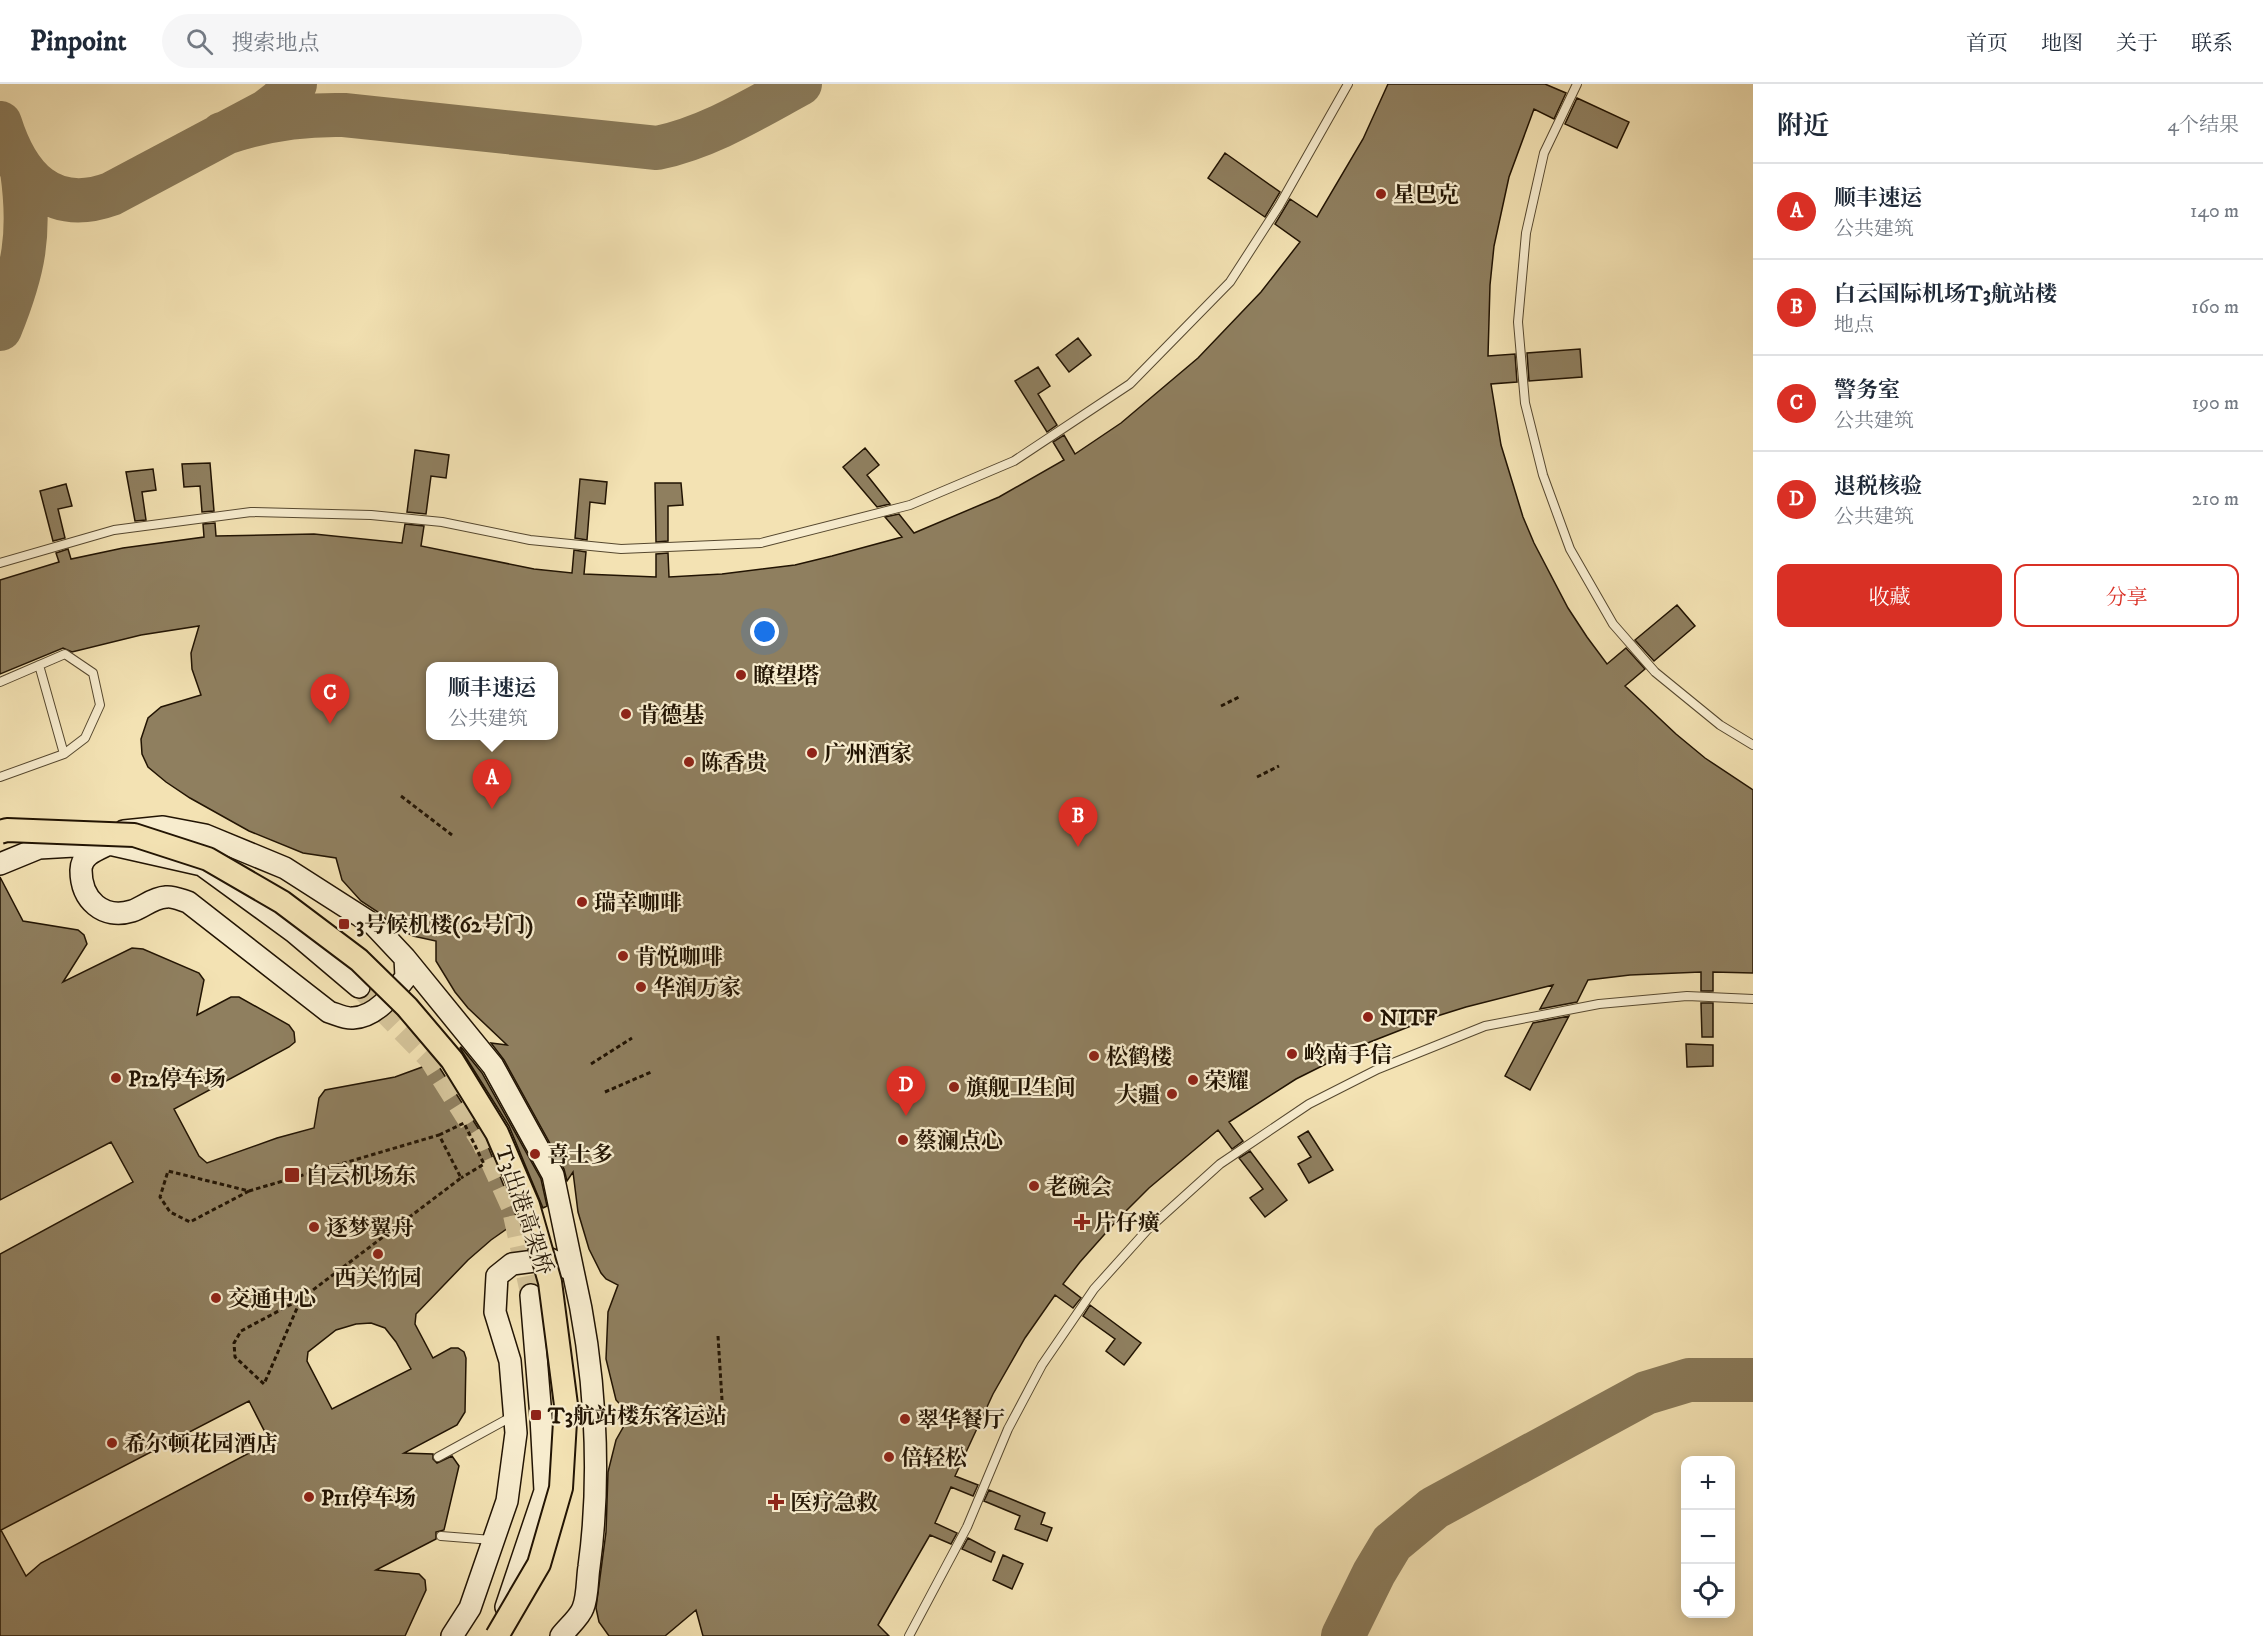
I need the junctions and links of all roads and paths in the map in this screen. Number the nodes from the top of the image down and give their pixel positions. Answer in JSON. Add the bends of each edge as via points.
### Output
{"nodes":[{"id":1,"x":1348,"y":84,"type":"edge"},
{"id":2,"x":1577,"y":84,"type":"edge"},
{"id":3,"x":0,"y":563,"type":"edge"},
{"id":4,"x":39,"y":665,"type":"junction"},
{"id":5,"x":0,"y":681,"type":"edge"},
{"id":6,"x":1241,"y":696,"type":"dead end"},
{"id":7,"x":1221,"y":706,"type":"dead end"},
{"id":8,"x":1753,"y":745,"type":"edge"},
{"id":9,"x":64,"y":754,"type":"junction"},
{"id":10,"x":1279,"y":766,"type":"dead end"},
{"id":11,"x":1,"y":774,"type":"edge"},
{"id":12,"x":1257,"y":777,"type":"dead end"},
{"id":13,"x":401,"y":796,"type":"dead end"},
{"id":14,"x":0,"y":832,"type":"edge"},
{"id":15,"x":452,"y":835,"type":"dead end"},
{"id":16,"x":109,"y":844,"type":"junction"},
{"id":17,"x":53,"y":847,"type":"junction"},
{"id":18,"x":0,"y":864,"type":"edge"},
{"id":19,"x":405,"y":958,"type":"junction"},
{"id":20,"x":359,"y":987,"type":"tunnel mouth"},
{"id":21,"x":1753,"y":999,"type":"edge"},
{"id":22,"x":632,"y":1038,"type":"dead end"},
{"id":23,"x":591,"y":1064,"type":"dead end"},
{"id":24,"x":651,"y":1072,"type":"dead end"},
{"id":25,"x":606,"y":1092,"type":"dead end"},
{"id":26,"x":439,"y":1135,"type":"junction"},
{"id":27,"x":461,"y":1178,"type":"junction"},
{"id":28,"x":249,"y":1191,"type":"junction"},
{"id":29,"x":573,"y":1271,"type":"junction"},
{"id":30,"x":531,"y":1295,"type":"tunnel mouth"},
{"id":31,"x":301,"y":1299,"type":"junction"},
{"id":32,"x":718,"y":1336,"type":"dead end"},
{"id":33,"x":722,"y":1400,"type":"dead end"},
{"id":34,"x":515,"y":1416,"type":"junction"},
{"id":35,"x":438,"y":1457,"type":"dead end"},
{"id":36,"x":441,"y":1536,"type":"dead end"},
{"id":37,"x":494,"y":1540,"type":"junction"},
{"id":38,"x":452,"y":1636,"type":"edge"},
{"id":39,"x":496,"y":1636,"type":"edge"},
{"id":40,"x":561,"y":1636,"type":"edge"},
{"id":41,"x":909,"y":1636,"type":"edge"}],
"edges":[{"from":1,"to":3,"type":"lane","via":[[1279,206],[1230,282],[1130,384],[1014,461],[910,505],[761,543],[621,549],[530,540],[442,522],[371,515],[251,512],[114,530]]},
{"from":2,"to":8,"type":"lane","via":[[1544,153],[1526,233],[1518,322],[1525,403],[1543,475],[1570,549],[1613,624],[1655,672],[1720,725]]},
{"from":4,"to":5,"type":"lane"},
{"from":4,"to":9,"type":"lane"},
{"from":4,"to":9,"type":"lane","via":[[64,654],[93,673],[100,705],[85,738]]},
{"from":6,"to":7,"type":"path"},
{"from":9,"to":11,"type":"lane"},
{"from":10,"to":12,"type":"path"},
{"from":13,"to":15,"type":"path"},
{"from":14,"to":39,"type":"main road","name":"T3出港高架桥","bridge":true,"via":[[134,835],[208,859],[282,902],[359,960],[407,1007],[452,1060],[497,1133],[528,1205],[550,1282],[566,1405],[561,1488],[539,1564]]},
{"from":16,"to":17,"type":"main road"},
{"from":16,"to":19,"type":"main road","via":[[85,857],[81,868],[84,892],[95,906],[109,913],[132,910],[168,896],[188,902],[329,1012],[352,1018],[370,1014],[391,997],[406,977]]},
{"from":16,"to":20,"type":"main road","via":[[202,865],[294,932]]},
{"from":17,"to":18,"type":"main road","via":[[39,848]]},
{"from":17,"to":19,"type":"main road","via":[[94,835],[163,827],[205,836],[285,868],[374,925]]},
{"from":19,"to":29,"type":"main road","via":[[493,1066],[553,1175]]},
{"from":21,"to":41,"type":"lane","via":[[1687,996],[1599,1004],[1485,1026],[1378,1069],[1318,1099],[1220,1164],[1140,1237],[1094,1289],[1042,1365],[1008,1429],[967,1527]]},
{"from":22,"to":23,"type":"path"},
{"from":24,"to":25,"type":"path"},
{"from":26,"to":27,"type":"path"},
{"from":26,"to":27,"type":"path","via":[[464,1123],[474,1142],[484,1164]]},
{"from":26,"to":28,"type":"path"},
{"from":27,"to":31,"type":"path"},
{"from":28,"to":28,"type":"path","via":[[190,1222],[170,1212],[160,1197],[168,1171]]},
{"from":29,"to":34,"type":"main road","via":[[550,1258],[512,1264],[497,1276],[495,1312],[510,1361]]},
{"from":29,"to":40,"type":"main road","via":[[589,1372],[595,1456],[591,1548],[583,1608]]},
{"from":30,"to":39,"type":"main road","via":[[544,1491]]},
{"from":31,"to":31,"type":"path","via":[[273,1362],[264,1384],[235,1357],[234,1342],[241,1331]]},
{"from":32,"to":33,"type":"path"},
{"from":34,"to":35,"type":"lane"},
{"from":34,"to":37,"type":"main road","via":[[507,1501]]},
{"from":36,"to":37,"type":"lane"},
{"from":37,"to":38,"type":"main road","via":[[470,1608]]}]}
